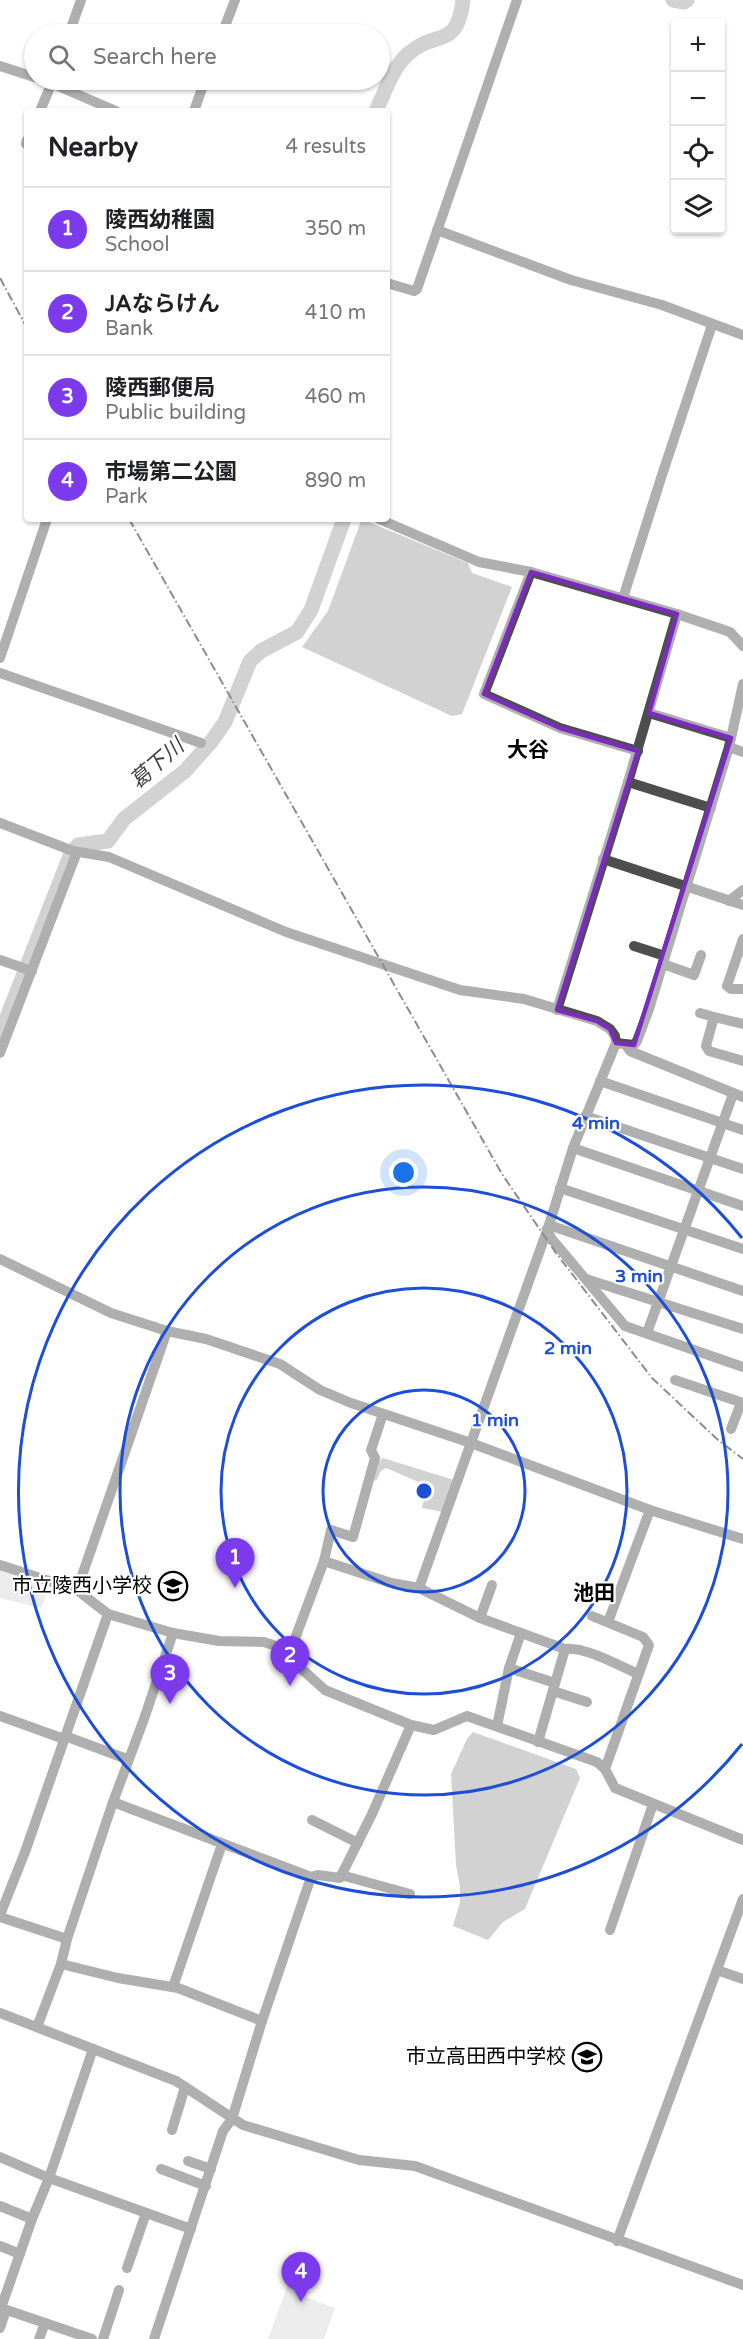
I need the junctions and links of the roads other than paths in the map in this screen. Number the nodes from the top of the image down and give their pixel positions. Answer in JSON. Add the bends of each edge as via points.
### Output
{"nodes":[{"id":1,"x":81,"y":0,"type":"edge"},
{"id":2,"x":235,"y":0,"type":"edge"},
{"id":3,"x":517,"y":0,"type":"edge"},
{"id":4,"x":73,"y":24,"type":"edge"},
{"id":5,"x":226,"y":24,"type":"edge"},
{"id":6,"x":0,"y":66,"type":"edge"},
{"id":7,"x":24,"y":74,"type":"edge"},
{"id":8,"x":46,"y":90,"type":"edge"},
{"id":9,"x":71,"y":90,"type":"edge"},
{"id":10,"x":202,"y":90,"type":"edge"},
{"id":11,"x":41,"y":108,"type":"edge"},
{"id":12,"x":110,"y":108,"type":"edge"},
{"id":13,"x":195,"y":108,"type":"edge"},
{"id":14,"x":437,"y":230,"type":"junction"},
{"id":15,"x":390,"y":284,"type":"edge"},
{"id":16,"x":712,"y":325,"type":"junction"},
{"id":17,"x":743,"y":335,"type":"edge"},
{"id":18,"x":46,"y":522,"type":"edge"},
{"id":19,"x":387,"y":522,"type":"edge"},
{"id":20,"x":531,"y":572,"type":"junction"},
{"id":21,"x":623,"y":598,"type":"junction"},
{"id":22,"x":677,"y":614,"type":"junction"},
{"id":23,"x":743,"y":646,"type":"edge"},
{"id":24,"x":0,"y":658,"type":"edge"},
{"id":25,"x":0,"y":673,"type":"edge"},
{"id":26,"x":743,"y":684,"type":"edge"},
{"id":27,"x":649,"y":713,"type":"junction"},
{"id":28,"x":730,"y":742,"type":"junction"},
{"id":29,"x":201,"y":743,"type":"dead end"},
{"id":30,"x":638,"y":751,"type":"junction"},
{"id":31,"x":743,"y":752,"type":"edge"},
{"id":32,"x":628,"y":782,"type":"junction"},
{"id":33,"x":711,"y":808,"type":"junction"},
{"id":34,"x":0,"y":823,"type":"edge"},
{"id":35,"x":77,"y":852,"type":"junction"},
{"id":36,"x":603,"y":859,"type":"junction"},
{"id":37,"x":687,"y":886,"type":"junction"},
{"id":38,"x":743,"y":890,"type":"edge"},
{"id":39,"x":729,"y":901,"type":"junction"},
{"id":40,"x":743,"y":905,"type":"edge"},
{"id":41,"x":742,"y":945,"type":"edge"},
{"id":42,"x":634,"y":946,"type":"dead end"},
{"id":43,"x":701,"y":955,"type":"dead end"},
{"id":44,"x":0,"y":960,"type":"edge"},
{"id":45,"x":664,"y":960,"type":"junction"},
{"id":46,"x":32,"y":970,"type":"junction"},
{"id":47,"x":743,"y":989,"type":"edge"},
{"id":48,"x":557,"y":1010,"type":"junction"},
{"id":49,"x":700,"y":1013,"type":"dead end"},
{"id":50,"x":714,"y":1017,"type":"junction"},
{"id":51,"x":743,"y":1024,"type":"edge"},
{"id":52,"x":621,"y":1044,"type":"junction"},
{"id":53,"x":0,"y":1053,"type":"edge"},
{"id":54,"x":743,"y":1061,"type":"edge"},
{"id":55,"x":600,"y":1082,"type":"junction"},
{"id":56,"x":740,"y":1095,"type":"edge"},
{"id":57,"x":585,"y":1116,"type":"junction"},
{"id":58,"x":723,"y":1123,"type":"junction"},
{"id":59,"x":743,"y":1130,"type":"edge"},
{"id":60,"x":573,"y":1148,"type":"junction"},
{"id":61,"x":710,"y":1158,"type":"junction"},
{"id":62,"x":743,"y":1169,"type":"edge"},
{"id":63,"x":560,"y":1188,"type":"junction"},
{"id":64,"x":698,"y":1190,"type":"junction"},
{"id":65,"x":743,"y":1206,"type":"edge"},
{"id":66,"x":548,"y":1227,"type":"junction"},
{"id":67,"x":685,"y":1229,"type":"junction"},
{"id":68,"x":743,"y":1249,"type":"edge"},
{"id":69,"x":0,"y":1259,"type":"edge"},
{"id":70,"x":672,"y":1267,"type":"junction"},
{"id":71,"x":585,"y":1278,"type":"junction"},
{"id":72,"x":743,"y":1291,"type":"edge"},
{"id":73,"x":660,"y":1302,"type":"junction"},
{"id":74,"x":743,"y":1329,"type":"edge"},
{"id":75,"x":167,"y":1331,"type":"junction"},
{"id":76,"x":647,"y":1333,"type":"junction"},
{"id":77,"x":743,"y":1367,"type":"edge"},
{"id":78,"x":675,"y":1380,"type":"dead end"},
{"id":79,"x":742,"y":1403,"type":"edge"},
{"id":80,"x":383,"y":1414,"type":"junction"},
{"id":81,"x":731,"y":1429,"type":"dead end"},
{"id":82,"x":471,"y":1443,"type":"junction"},
{"id":83,"x":650,"y":1510,"type":"junction"},
{"id":84,"x":743,"y":1539,"type":"edge"},
{"id":85,"x":324,"y":1562,"type":"junction"},
{"id":86,"x":0,"y":1564,"type":"edge"},
{"id":87,"x":492,"y":1586,"type":"dead end"},
{"id":88,"x":420,"y":1588,"type":"junction"},
{"id":89,"x":77,"y":1590,"type":"junction"},
{"id":90,"x":108,"y":1614,"type":"junction"},
{"id":91,"x":592,"y":1616,"type":"dead end"},
{"id":92,"x":480,"y":1618,"type":"junction"},
{"id":93,"x":608,"y":1622,"type":"junction"},
{"id":94,"x":173,"y":1633,"type":"junction"},
{"id":95,"x":521,"y":1633,"type":"junction"},
{"id":96,"x":565,"y":1649,"type":"junction"},
{"id":97,"x":285,"y":1653,"type":"junction"},
{"id":98,"x":510,"y":1668,"type":"junction"},
{"id":99,"x":638,"y":1674,"type":"junction"},
{"id":100,"x":554,"y":1687,"type":"junction"},
{"id":101,"x":587,"y":1702,"type":"dead end"},
{"id":102,"x":0,"y":1716,"type":"edge"},
{"id":103,"x":411,"y":1725,"type":"junction"},
{"id":104,"x":496,"y":1726,"type":"junction"},
{"id":105,"x":64,"y":1737,"type":"junction"},
{"id":106,"x":538,"y":1742,"type":"junction"},
{"id":107,"x":128,"y":1759,"type":"junction"},
{"id":108,"x":604,"y":1769,"type":"junction"},
{"id":109,"x":112,"y":1802,"type":"junction"},
{"id":110,"x":653,"y":1804,"type":"junction"},
{"id":111,"x":312,"y":1820,"type":"dead end"},
{"id":112,"x":743,"y":1840,"type":"edge"},
{"id":113,"x":357,"y":1843,"type":"junction"},
{"id":114,"x":222,"y":1844,"type":"junction"},
{"id":115,"x":341,"y":1875,"type":"junction"},
{"id":116,"x":311,"y":1877,"type":"junction"},
{"id":117,"x":410,"y":1894,"type":"dead end"},
{"id":118,"x":743,"y":1899,"type":"edge"},
{"id":119,"x":0,"y":1916,"type":"edge"},
{"id":120,"x":610,"y":1930,"type":"dead end"},
{"id":121,"x":67,"y":1939,"type":"junction"},
{"id":122,"x":61,"y":1964,"type":"junction"},
{"id":123,"x":717,"y":1970,"type":"junction"},
{"id":124,"x":743,"y":1979,"type":"edge"},
{"id":125,"x":173,"y":1988,"type":"junction"},
{"id":126,"x":0,"y":2013,"type":"edge"},
{"id":127,"x":262,"y":2020,"type":"junction"},
{"id":128,"x":37,"y":2027,"type":"junction"},
{"id":129,"x":93,"y":2049,"type":"junction"},
{"id":130,"x":185,"y":2087,"type":"junction"},
{"id":131,"x":232,"y":2119,"type":"junction"},
{"id":132,"x":172,"y":2130,"type":"dead end"},
{"id":133,"x":0,"y":2157,"type":"edge"},
{"id":134,"x":188,"y":2161,"type":"dead end"},
{"id":135,"x":161,"y":2169,"type":"dead end"},
{"id":136,"x":211,"y":2169,"type":"junction"},
{"id":137,"x":49,"y":2178,"type":"junction"},
{"id":138,"x":206,"y":2186,"type":"junction"},
{"id":139,"x":0,"y":2206,"type":"edge"},
{"id":140,"x":146,"y":2213,"type":"junction"},
{"id":141,"x":32,"y":2219,"type":"junction"},
{"id":142,"x":191,"y":2229,"type":"junction"},
{"id":143,"x":618,"y":2241,"type":"junction"},
{"id":144,"x":0,"y":2246,"type":"edge"},
{"id":145,"x":20,"y":2254,"type":"junction"},
{"id":146,"x":127,"y":2268,"type":"dead end"},
{"id":147,"x":0,"y":2270,"type":"edge"},
{"id":148,"x":12,"y":2275,"type":"junction"},
{"id":149,"x":743,"y":2285,"type":"edge"},
{"id":150,"x":119,"y":2290,"type":"dead end"},
{"id":151,"x":2,"y":2320,"type":"edge"},
{"id":152,"x":45,"y":2323,"type":"junction"},
{"id":153,"x":39,"y":2339,"type":"edge"},
{"id":154,"x":92,"y":2339,"type":"edge"},
{"id":155,"x":103,"y":2339,"type":"edge"},
{"id":156,"x":154,"y":2339,"type":"edge"}],
"edges":[{"from":1,"to":4,"type":"street"},
{"from":2,"to":5,"type":"street"},
{"from":3,"to":14,"type":"street"},
{"from":6,"to":7,"type":"street"},
{"from":8,"to":11,"type":"street"},
{"from":9,"to":12,"type":"street"},
{"from":10,"to":13,"type":"street"},
{"from":14,"to":15,"type":"street","via":[[417,289]]},
{"from":14,"to":16,"type":"street","via":[[571,280],[662,305]]},
{"from":16,"to":17,"type":"street"},
{"from":16,"to":21,"type":"street"},
{"from":18,"to":24,"type":"street"},
{"from":19,"to":20,"type":"street","via":[[478,562]]},
{"from":20,"to":21,"type":"street"},
{"from":20,"to":30,"type":"street","via":[[484,694],[560,728]]},
{"from":21,"to":22,"type":"street"},
{"from":22,"to":23,"type":"street","via":[[730,632]]},
{"from":22,"to":27,"type":"street"},
{"from":25,"to":29,"type":"street"},
{"from":26,"to":28,"type":"street"},
{"from":27,"to":28,"type":"street"},
{"from":27,"to":30,"type":"street"},
{"from":28,"to":31,"type":"street"},
{"from":28,"to":33,"type":"street"},
{"from":30,"to":32,"type":"street"},
{"from":32,"to":33,"type":"street"},
{"from":32,"to":36,"type":"street"},
{"from":33,"to":37,"type":"street"},
{"from":34,"to":35,"type":"street"},
{"from":35,"to":46,"type":"street"},
{"from":35,"to":48,"type":"street","via":[[109,857],[286,932],[459,990],[524,999]]},
{"from":36,"to":37,"type":"street"},
{"from":36,"to":48,"type":"street"},
{"from":37,"to":39,"type":"street"},
{"from":37,"to":45,"type":"street"},
{"from":38,"to":39,"type":"street"},
{"from":39,"to":40,"type":"street"},
{"from":41,"to":47,"type":"street","via":[[727,986]]},
{"from":42,"to":45,"type":"street"},
{"from":43,"to":45,"type":"street","via":[[694,975]]},
{"from":44,"to":46,"type":"street"},
{"from":45,"to":52,"type":"street","via":[[637,1041],[634,1045]]},
{"from":46,"to":53,"type":"street"},
{"from":48,"to":52,"type":"street","via":[[597,1021],[610,1029]]},
{"from":49,"to":50,"type":"street"},
{"from":50,"to":51,"type":"street"},
{"from":50,"to":54,"type":"street","via":[[706,1046],[709,1051]]},
{"from":52,"to":55,"type":"street"},
{"from":52,"to":56,"type":"street"},
{"from":55,"to":57,"type":"street"},
{"from":55,"to":58,"type":"street"},
{"from":56,"to":58,"type":"street"},
{"from":57,"to":60,"type":"street"},
{"from":57,"to":61,"type":"street"},
{"from":58,"to":59,"type":"street"},
{"from":58,"to":61,"type":"street"},
{"from":60,"to":63,"type":"street"},
{"from":60,"to":64,"type":"street"},
{"from":61,"to":62,"type":"street"},
{"from":61,"to":64,"type":"street"},
{"from":63,"to":66,"type":"street"},
{"from":63,"to":67,"type":"street"},
{"from":64,"to":65,"type":"street"},
{"from":64,"to":67,"type":"street"},
{"from":66,"to":70,"type":"street"},
{"from":66,"to":71,"type":"street","via":[[551,1238]]},
{"from":66,"to":82,"type":"street"},
{"from":67,"to":68,"type":"street"},
{"from":67,"to":70,"type":"street"},
{"from":69,"to":75,"type":"street","via":[[111,1313]]},
{"from":70,"to":72,"type":"street"},
{"from":70,"to":73,"type":"street"},
{"from":71,"to":73,"type":"street"},
{"from":71,"to":76,"type":"street","via":[[625,1326]]},
{"from":73,"to":74,"type":"street"},
{"from":73,"to":76,"type":"street"},
{"from":75,"to":80,"type":"street","via":[[206,1339],[280,1364],[320,1390]]},
{"from":75,"to":89,"type":"street"},
{"from":76,"to":77,"type":"street"},
{"from":78,"to":79,"type":"street"},
{"from":79,"to":81,"type":"street"},
{"from":80,"to":82,"type":"street"},
{"from":80,"to":85,"type":"street","via":[[371,1450],[375,1458],[353,1537],[332,1530]]},
{"from":82,"to":83,"type":"street"},
{"from":82,"to":88,"type":"street"},
{"from":83,"to":84,"type":"street"},
{"from":83,"to":93,"type":"street"},
{"from":85,"to":88,"type":"street"},
{"from":85,"to":97,"type":"street","via":[[293,1644]]},
{"from":86,"to":89,"type":"street"},
{"from":87,"to":92,"type":"street"},
{"from":88,"to":92,"type":"street"},
{"from":89,"to":90,"type":"street"},
{"from":90,"to":94,"type":"street"},
{"from":90,"to":105,"type":"street"},
{"from":91,"to":93,"type":"street"},
{"from":92,"to":95,"type":"street"},
{"from":93,"to":99,"type":"street","via":[[644,1637],[649,1645]]},
{"from":94,"to":97,"type":"street","via":[[208,1640],[264,1642]]},
{"from":94,"to":107,"type":"street"},
{"from":95,"to":96,"type":"street"},
{"from":95,"to":98,"type":"street"},
{"from":96,"to":99,"type":"street","via":[[572,1648]]},
{"from":96,"to":100,"type":"street"},
{"from":97,"to":103,"type":"street","via":[[325,1690]]},
{"from":98,"to":100,"type":"street"},
{"from":98,"to":104,"type":"street"},
{"from":99,"to":108,"type":"street"},
{"from":100,"to":101,"type":"street"},
{"from":100,"to":106,"type":"street"},
{"from":102,"to":105,"type":"street"},
{"from":103,"to":104,"type":"street","via":[[434,1730],[467,1716]]},
{"from":103,"to":113,"type":"street"},
{"from":104,"to":106,"type":"street"},
{"from":105,"to":107,"type":"street"},
{"from":105,"to":119,"type":"street"},
{"from":106,"to":108,"type":"street","via":[[597,1762]]},
{"from":107,"to":109,"type":"street"},
{"from":108,"to":110,"type":"street","via":[[615,1788]]},
{"from":109,"to":114,"type":"street"},
{"from":109,"to":121,"type":"street"},
{"from":110,"to":112,"type":"street"},
{"from":110,"to":120,"type":"street"},
{"from":111,"to":113,"type":"street"},
{"from":113,"to":115,"type":"street"},
{"from":114,"to":116,"type":"street"},
{"from":114,"to":125,"type":"street"},
{"from":115,"to":116,"type":"street"},
{"from":115,"to":117,"type":"street"},
{"from":116,"to":127,"type":"street"},
{"from":118,"to":123,"type":"street"},
{"from":119,"to":121,"type":"street"},
{"from":121,"to":122,"type":"street"},
{"from":122,"to":125,"type":"street"},
{"from":122,"to":128,"type":"street"},
{"from":123,"to":124,"type":"street"},
{"from":123,"to":143,"type":"street"},
{"from":125,"to":127,"type":"street"},
{"from":126,"to":128,"type":"street"},
{"from":127,"to":131,"type":"street"},
{"from":128,"to":129,"type":"street"},
{"from":129,"to":130,"type":"street"},
{"from":129,"to":137,"type":"street"},
{"from":130,"to":131,"type":"street"},
{"from":130,"to":132,"type":"street"},
{"from":131,"to":136,"type":"street","via":[[223,2131]]},
{"from":131,"to":143,"type":"street","via":[[359,2160],[415,2166]]},
{"from":133,"to":137,"type":"street"},
{"from":134,"to":136,"type":"street"},
{"from":135,"to":138,"type":"street"},
{"from":136,"to":138,"type":"street"},
{"from":137,"to":140,"type":"street"},
{"from":137,"to":141,"type":"street"},
{"from":138,"to":142,"type":"street"},
{"from":139,"to":141,"type":"street"},
{"from":140,"to":142,"type":"street"},
{"from":140,"to":146,"type":"street"},
{"from":141,"to":145,"type":"street"},
{"from":142,"to":156,"type":"street"},
{"from":143,"to":149,"type":"street"},
{"from":144,"to":145,"type":"street"},
{"from":145,"to":148,"type":"street"},
{"from":147,"to":148,"type":"street"},
{"from":148,"to":151,"type":"street"},
{"from":150,"to":155,"type":"street"},
{"from":151,"to":152,"type":"street"},
{"from":152,"to":153,"type":"street"},
{"from":152,"to":154,"type":"street"}]}
